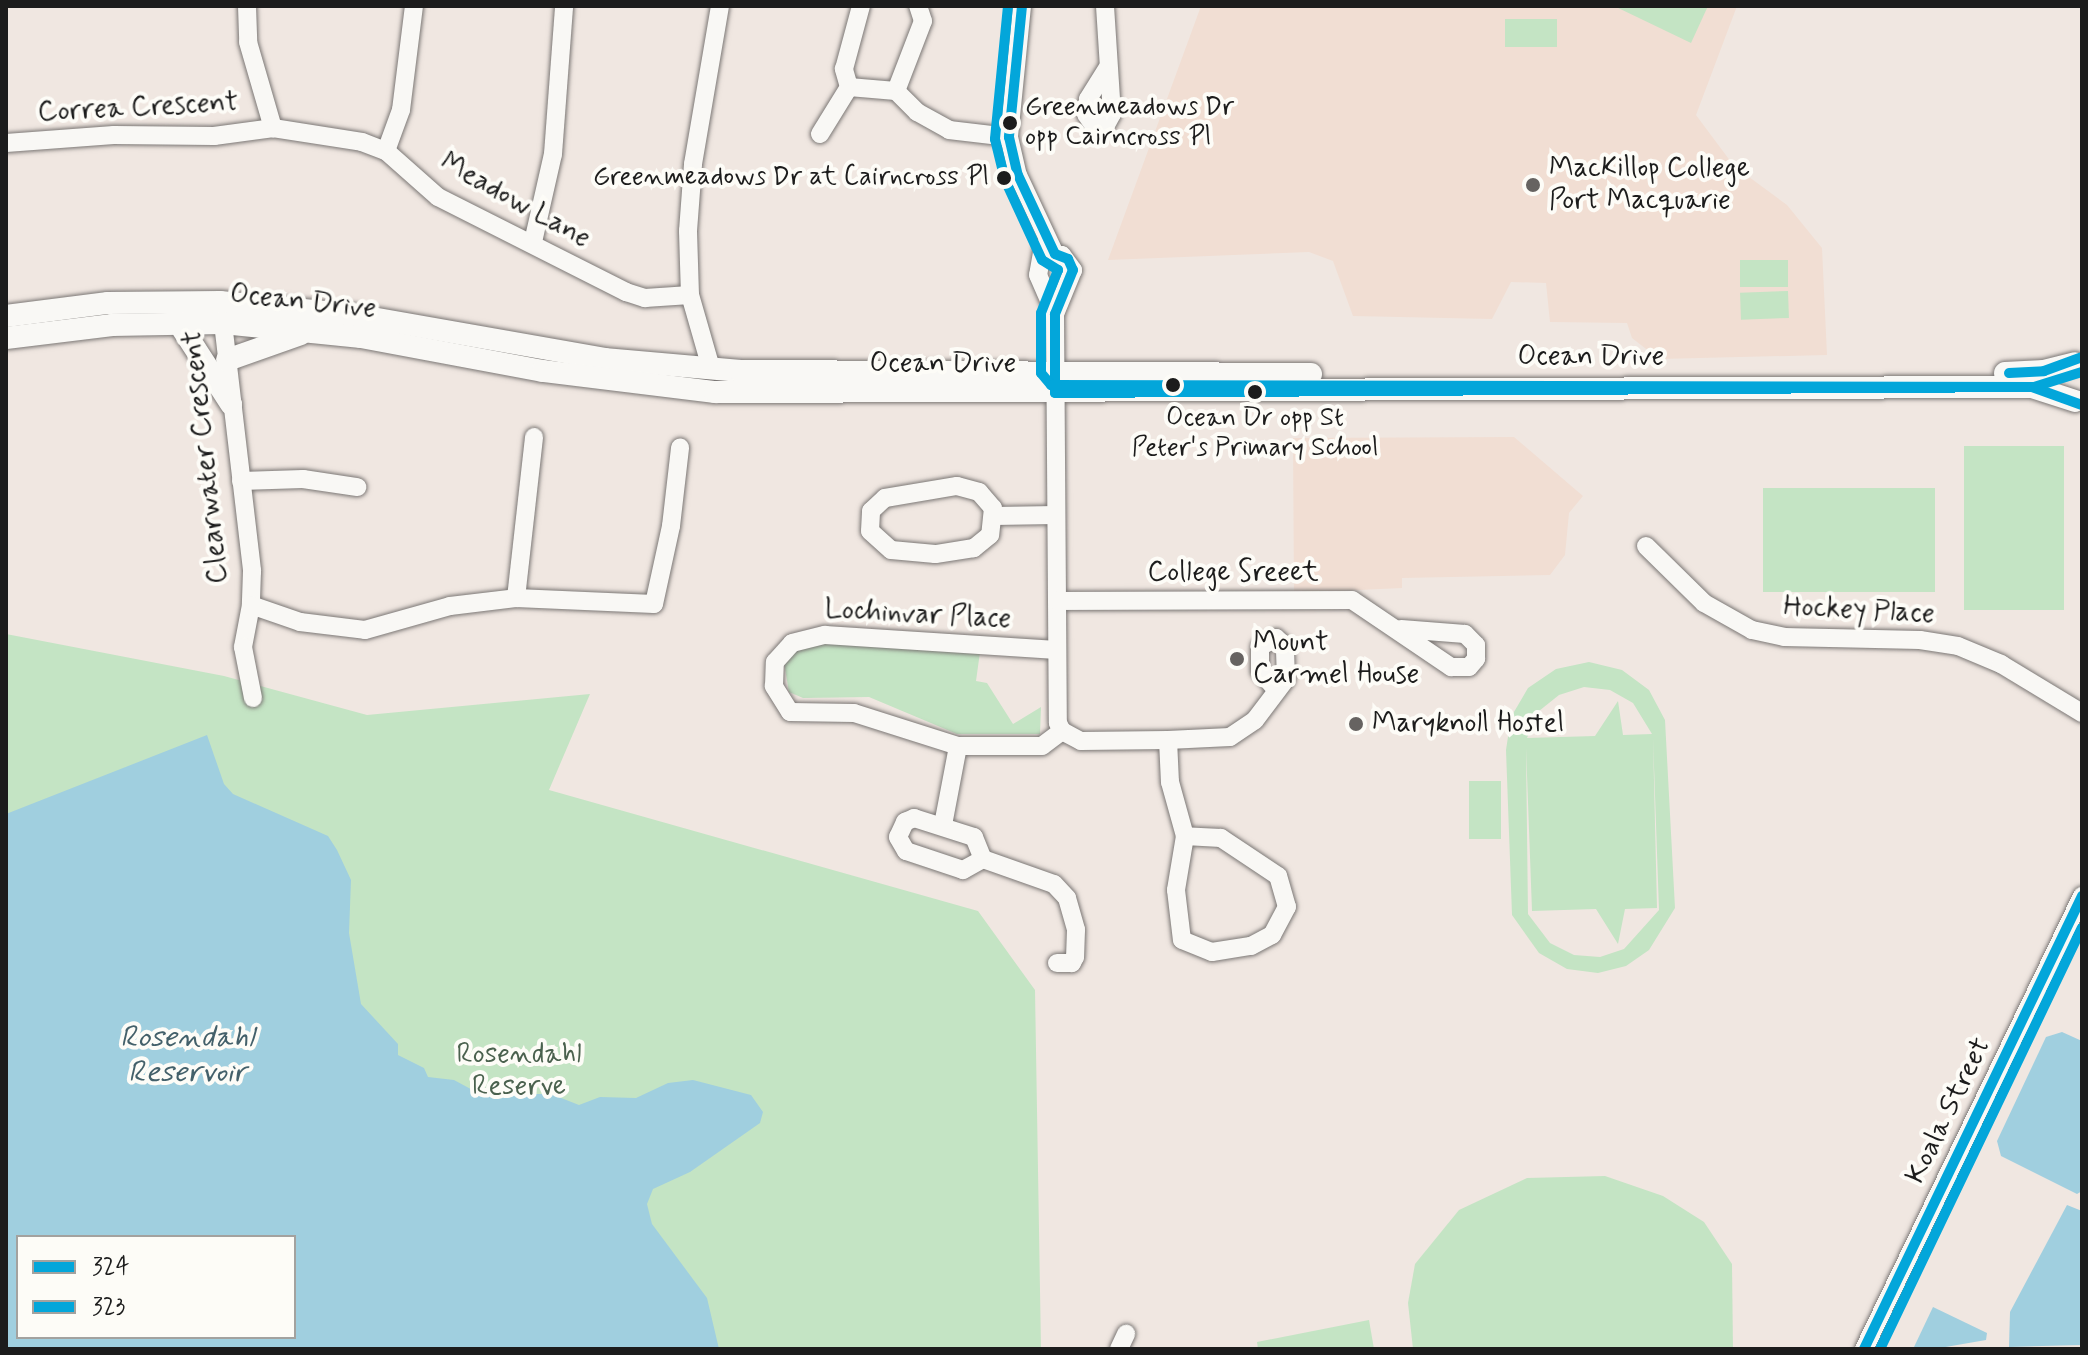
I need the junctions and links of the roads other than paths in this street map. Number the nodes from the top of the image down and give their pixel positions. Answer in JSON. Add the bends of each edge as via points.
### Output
{"nodes":[{"id":1,"x":247,"y":6,"type":"edge"},
{"id":2,"x":414,"y":6,"type":"edge"},
{"id":3,"x":564,"y":6,"type":"edge"},
{"id":4,"x":720,"y":6,"type":"edge"},
{"id":5,"x":861,"y":6,"type":"edge"},
{"id":6,"x":1022,"y":6,"type":"edge"},
{"id":7,"x":1105,"y":6,"type":"edge"},
{"id":8,"x":924,"y":8,"type":"edge"},
{"id":9,"x":1107,"y":68,"type":"dead end"},
{"id":10,"x":849,"y":87,"type":"junction"},
{"id":11,"x":896,"y":91,"type":"junction"},
{"id":12,"x":273,"y":128,"type":"junction"},
{"id":13,"x":820,"y":134,"type":"dead end"},
{"id":14,"x":1009,"y":137,"type":"junction"},
{"id":15,"x":6,"y":143,"type":"edge"},
{"id":16,"x":386,"y":151,"type":"junction"},
{"id":17,"x":533,"y":242,"type":"junction"},
{"id":18,"x":1050,"y":256,"type":"junction"},
{"id":19,"x":1054,"y":287,"type":"junction"},
{"id":20,"x":690,"y":295,"type":"junction"},
{"id":21,"x":222,"y":312,"type":"junction"},
{"id":22,"x":6,"y":316,"type":"edge"},
{"id":23,"x":178,"y":322,"type":"junction"},
{"id":24,"x":314,"y":331,"type":"junction"},
{"id":25,"x":6,"y":338,"type":"edge"},
{"id":26,"x":227,"y":360,"type":"junction"},
{"id":27,"x":2078,"y":360,"type":"edge"},
{"id":28,"x":711,"y":368,"type":"junction"},
{"id":29,"x":1055,"y":383,"type":"junction"},
{"id":30,"x":2079,"y":403,"type":"edge"},
{"id":31,"x":231,"y":404,"type":"junction"},
{"id":32,"x":534,"y":437,"type":"dead end"},
{"id":33,"x":680,"y":448,"type":"dead end"},
{"id":34,"x":241,"y":481,"type":"junction"},
{"id":35,"x":357,"y":487,"type":"dead end"},
{"id":36,"x":1056,"y":515,"type":"junction"},
{"id":37,"x":994,"y":516,"type":"junction"},
{"id":38,"x":1646,"y":546,"type":"dead end"},
{"id":39,"x":516,"y":598,"type":"junction"},
{"id":40,"x":1058,"y":601,"type":"junction"},
{"id":41,"x":251,"y":605,"type":"junction"},
{"id":42,"x":1401,"y":629,"type":"dead end"},
{"id":43,"x":1057,"y":650,"type":"junction"},
{"id":44,"x":1280,"y":684,"type":"dead end"},
{"id":45,"x":253,"y":698,"type":"dead end"},
{"id":46,"x":2082,"y":713,"type":"edge"},
{"id":47,"x":1062,"y":731,"type":"junction"},
{"id":48,"x":1168,"y":740,"type":"junction"},
{"id":49,"x":958,"y":746,"type":"junction"},
{"id":50,"x":943,"y":825,"type":"junction"},
{"id":51,"x":1185,"y":836,"type":"junction"},
{"id":52,"x":983,"y":859,"type":"junction"},
{"id":53,"x":2082,"y":896,"type":"edge"},
{"id":54,"x":1057,"y":963,"type":"dead end"},
{"id":55,"x":1864,"y":1349,"type":"edge"}],
"edges":[{"from":1,"to":12,"type":"street","via":[[248,42]]},
{"from":2,"to":16,"type":"street","via":[[401,110]]},
{"from":3,"to":17,"type":"street","via":[[553,154]]},
{"from":4,"to":20,"type":"street","via":[[688,199]]},
{"from":5,"to":10,"type":"street","via":[[844,69]]},
{"from":6,"to":14,"type":"street"},
{"from":7,"to":9,"type":"street"},
{"from":8,"to":11,"type":"street"},
{"from":10,"to":11,"type":"street"},
{"from":10,"to":13,"type":"street"},
{"from":11,"to":14,"type":"street","via":[[917,112],[949,130]]},
{"from":12,"to":15,"type":"street","name":"Correa Crescent","via":[[214,136],[114,135]]},
{"from":12,"to":16,"type":"street","name":"Meadow Lane","via":[[296,128]]},
{"from":14,"to":18,"type":"street"},
{"from":16,"to":17,"type":"street","name":"Meadow Lane","via":[[438,197]]},
{"from":17,"to":20,"type":"street","name":"Meadow Lane","via":[[626,292],[645,298]]},
{"from":18,"to":19,"type":"street","via":[[1038,271]]},
{"from":18,"to":19,"type":"street","via":[[1068,259],[1073,270]]},
{"from":19,"to":29,"type":"street"},
{"from":20,"to":28,"type":"street"},
{"from":21,"to":22,"type":"main road","name":"Ocean Drive","via":[[108,303]]},
{"from":21,"to":23,"type":"main road","name":"Ocean Drive"},
{"from":21,"to":24,"type":"main road","name":"Ocean Drive"},
{"from":21,"to":26,"type":"street","name":"Clearwater Crescent"},
{"from":21,"to":28,"type":"main road","name":"Ocean Drive","via":[[293,306],[539,350]]},
{"from":23,"to":25,"type":"main road","name":"Ocean Drive"},
{"from":23,"to":31,"type":"main road"},
{"from":24,"to":26,"type":"main road"},
{"from":24,"to":29,"type":"main road","name":"Ocean Drive","via":[[543,371],[715,392]]},
{"from":26,"to":31,"type":"street","name":"Clearwater Crescent"},
{"from":27,"to":29,"type":"main road","name":"Ocean Drive","via":[[2034,373]]},
{"from":27,"to":30,"type":"main road","via":[[2067,382]]},
{"from":28,"to":29,"type":"main road","name":"Ocean Drive"},
{"from":29,"to":30,"type":"main road","name":"Ocean Drive","via":[[2032,387]]},
{"from":29,"to":36,"type":"street"},
{"from":31,"to":34,"type":"street","name":"Clearwater Crescent"},
{"from":32,"to":39,"type":"street"},
{"from":33,"to":39,"type":"street","name":"Clearwater Crescent","via":[[654,604]]},
{"from":34,"to":35,"type":"street","via":[[303,479]]},
{"from":34,"to":41,"type":"street","name":"Clearwater Crescent"},
{"from":36,"to":37,"type":"street"},
{"from":36,"to":40,"type":"street"},
{"from":37,"to":37,"type":"street","via":[[983,543],[935,554],[883,546],[869,521],[877,503],[894,494],[957,486],[979,492]]},
{"from":38,"to":46,"type":"street","name":"Hockey Place","via":[[1704,603],[1752,630],[1784,637],[1920,640],[1958,646],[2001,664]]},
{"from":39,"to":41,"type":"street","name":"Clearwater Crescent","via":[[450,606],[350,631]]},
{"from":40,"to":42,"type":"street","name":"College Sreeet","via":[[1352,600]]},
{"from":40,"to":43,"type":"street"},
{"from":41,"to":45,"type":"street","name":"Clearwater Crescent","via":[[243,647]]},
{"from":43,"to":47,"type":"street"},
{"from":43,"to":49,"type":"street","name":"Lochinvar Place","via":[[825,635],[792,643],[775,662],[774,686],[790,712],[854,713]]},
{"from":44,"to":48,"type":"street","via":[[1255,720],[1230,737]]},
{"from":47,"to":48,"type":"street","via":[[1090,742]]},
{"from":47,"to":49,"type":"street","name":"Lochinvar Place","via":[[1042,746]]},
{"from":48,"to":51,"type":"street","via":[[1170,782]]},
{"from":49,"to":50,"type":"street"},
{"from":50,"to":52,"type":"street","via":[[974,837]]},
{"from":50,"to":52,"type":"street","via":[[914,818],[905,822],[900,845],[963,870]]},
{"from":51,"to":51,"type":"street","via":[[1221,838],[1278,876],[1287,907],[1272,935],[1251,946],[1212,952],[1182,940],[1176,890]]},
{"from":52,"to":54,"type":"street","via":[[1054,884],[1067,898],[1076,930],[1075,957],[1072,963]]},
{"from":53,"to":55,"type":"street","name":"Koala Street"}]}
